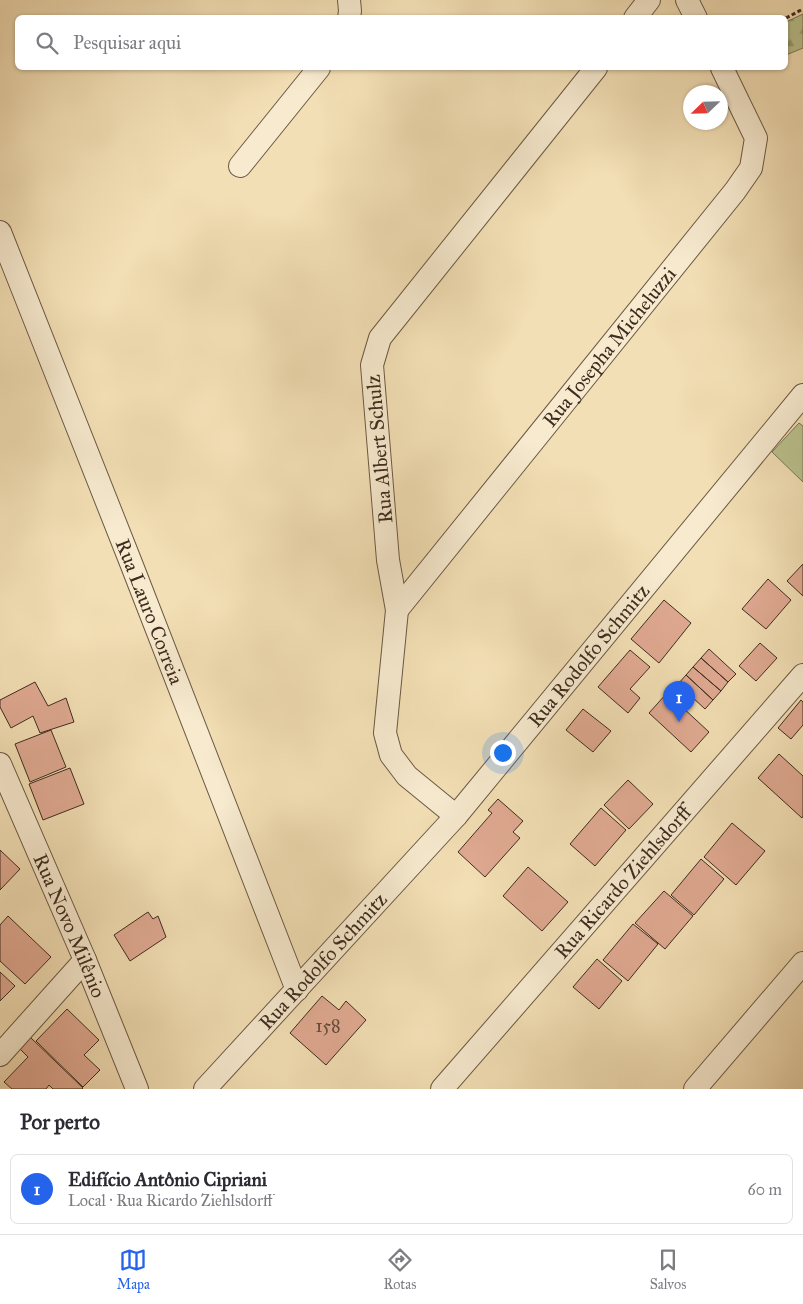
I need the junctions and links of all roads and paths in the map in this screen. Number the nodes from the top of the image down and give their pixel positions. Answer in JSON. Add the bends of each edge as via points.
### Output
{"nodes":[{"id":1,"x":349,"y":0,"type":"edge"},
{"id":2,"x":650,"y":0,"type":"edge"},
{"id":3,"x":687,"y":0,"type":"edge"},
{"id":4,"x":803,"y":9,"type":"edge"},
{"id":5,"x":349,"y":15,"type":"edge"},
{"id":6,"x":638,"y":15,"type":"edge"},
{"id":7,"x":694,"y":15,"type":"edge"},
{"id":8,"x":788,"y":17,"type":"edge"},
{"id":9,"x":317,"y":70,"type":"edge"},
{"id":10,"x":594,"y":70,"type":"edge"},
{"id":11,"x":723,"y":70,"type":"edge"},
{"id":12,"x":240,"y":166,"type":"dead end"},
{"id":13,"x":0,"y":232,"type":"edge"},
{"id":14,"x":803,"y":395,"type":"edge"},
{"id":15,"x":397,"y":610,"type":"junction"},
{"id":16,"x":803,"y":675,"type":"edge"},
{"id":17,"x":0,"y":764,"type":"edge"},
{"id":18,"x":4,"y":790,"type":"edge"},
{"id":19,"x":456,"y":816,"type":"junction"},
{"id":20,"x":85,"y":960,"type":"junction"},
{"id":21,"x":803,"y":963,"type":"edge"},
{"id":22,"x":297,"y":990,"type":"junction"},
{"id":23,"x":0,"y":1055,"type":"edge"},
{"id":24,"x":137,"y":1089,"type":"edge"},
{"id":25,"x":205,"y":1089,"type":"edge"},
{"id":26,"x":442,"y":1089,"type":"edge"},
{"id":27,"x":695,"y":1089,"type":"edge"}],
"edges":[{"from":1,"to":5,"type":"street"},
{"from":2,"to":6,"type":"street"},
{"from":3,"to":7,"type":"street"},
{"from":4,"to":8,"type":"path"},
{"from":9,"to":12,"type":"street"},
{"from":10,"to":15,"type":"street","name":"Rua Albert Schulz","via":[[380,338],[372,365],[388,560]]},
{"from":11,"to":15,"type":"street","name":"Rua Josepha Micheluzzi","via":[[756,138],[752,168]]},
{"from":13,"to":22,"type":"street","name":"Rua Lauro Correia"},
{"from":14,"to":19,"type":"street","name":"Rua Rodolfo Schmitz"},
{"from":15,"to":19,"type":"street","name":"Rua Albert Schulz","via":[[385,733],[391,755],[407,776]]},
{"from":16,"to":26,"type":"street","name":"Rua Ricardo Ziehlsdorff"},
{"from":17,"to":18,"type":"street","name":"Rua Novo Milênio"},
{"from":18,"to":20,"type":"street","name":"Rua Novo Milênio"},
{"from":19,"to":22,"type":"street","name":"Rua Rodolfo Schmitz"},
{"from":20,"to":23,"type":"street"},
{"from":20,"to":24,"type":"street","name":"Rua Novo Milênio"},
{"from":21,"to":27,"type":"street"},
{"from":22,"to":25,"type":"street","name":"Rua Rodolfo Schmitz"}]}
